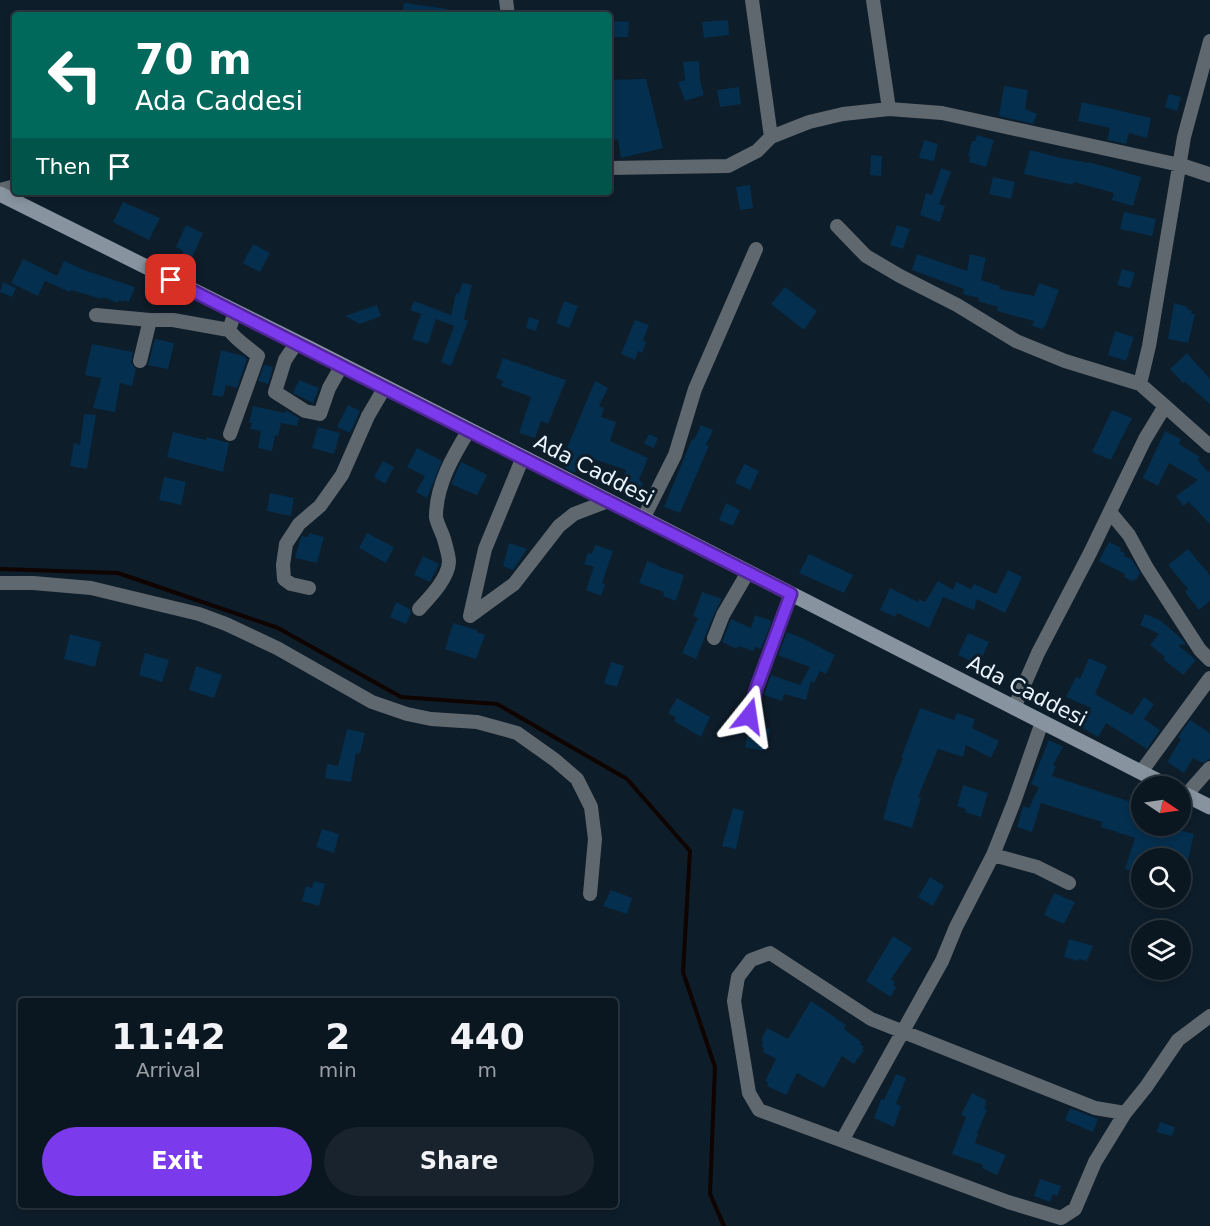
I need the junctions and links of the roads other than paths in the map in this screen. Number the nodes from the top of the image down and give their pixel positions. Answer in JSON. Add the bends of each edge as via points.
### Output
{"nodes":[{"id":1,"x":752,"y":0,"type":"edge"},
{"id":2,"x":873,"y":0,"type":"edge"},
{"id":3,"x":1210,"y":41,"type":"edge"},
{"id":4,"x":889,"y":108,"type":"junction"},
{"id":5,"x":771,"y":137,"type":"junction"},
{"id":6,"x":1180,"y":165,"type":"junction"},
{"id":7,"x":612,"y":168,"type":"edge"},
{"id":8,"x":1210,"y":175,"type":"edge"},
{"id":9,"x":0,"y":192,"type":"edge"},
{"id":10,"x":837,"y":226,"type":"dead end"},
{"id":11,"x":756,"y":249,"type":"dead end"},
{"id":12,"x":235,"y":312,"type":"junction"},
{"id":13,"x":96,"y":315,"type":"dead end"},
{"id":14,"x":150,"y":320,"type":"junction"},
{"id":15,"x":229,"y":330,"type":"junction"},
{"id":16,"x":297,"y":342,"type":"junction"},
{"id":17,"x":141,"y":361,"type":"dead end"},
{"id":18,"x":342,"y":365,"type":"junction"},
{"id":19,"x":1140,"y":384,"type":"junction"},
{"id":20,"x":385,"y":387,"type":"junction"},
{"id":21,"x":1166,"y":406,"type":"junction"},
{"id":22,"x":469,"y":430,"type":"junction"},
{"id":23,"x":230,"y":434,"type":"dead end"},
{"id":24,"x":1210,"y":444,"type":"edge"},
{"id":25,"x":523,"y":458,"type":"junction"},
{"id":26,"x":608,"y":501,"type":"junction"},
{"id":27,"x":1110,"y":512,"type":"junction"},
{"id":28,"x":644,"y":519,"type":"junction"},
{"id":29,"x":748,"y":572,"type":"junction"},
{"id":30,"x":0,"y":583,"type":"edge"},
{"id":31,"x":309,"y":588,"type":"dead end"},
{"id":32,"x":791,"y":594,"type":"junction"},
{"id":33,"x":418,"y":609,"type":"dead end"},
{"id":34,"x":714,"y":638,"type":"dead end"},
{"id":35,"x":1210,"y":660,"type":"edge"},
{"id":36,"x":1210,"y":678,"type":"edge"},
{"id":37,"x":1014,"y":708,"type":"junction"},
{"id":38,"x":749,"y":716,"type":"dead end"},
{"id":39,"x":1042,"y":722,"type":"junction"},
{"id":40,"x":1210,"y":768,"type":"edge"},
{"id":41,"x":1141,"y":772,"type":"junction"},
{"id":42,"x":1149,"y":776,"type":"edge"},
{"id":43,"x":1191,"y":786,"type":"edge"},
{"id":44,"x":1191,"y":798,"type":"edge"},
{"id":45,"x":1210,"y":807,"type":"edge"},
{"id":46,"x":993,"y":855,"type":"junction"},
{"id":47,"x":1069,"y":883,"type":"dead end"},
{"id":48,"x":590,"y":894,"type":"dead end"},
{"id":49,"x":1210,"y":1016,"type":"edge"},
{"id":50,"x":903,"y":1031,"type":"junction"},
{"id":51,"x":1125,"y":1113,"type":"junction"},
{"id":52,"x":843,"y":1139,"type":"junction"}],
"edges":[{"from":1,"to":5,"type":"street"},
{"from":2,"to":4,"type":"street"},
{"from":3,"to":6,"type":"street"},
{"from":4,"to":5,"type":"street","via":[[809,122]]},
{"from":4,"to":6,"type":"street","via":[[942,113]]},
{"from":5,"to":7,"type":"street","via":[[757,151],[728,166]]},
{"from":6,"to":8,"type":"street"},
{"from":6,"to":19,"type":"street"},
{"from":9,"to":12,"type":"main road","name":"Ada Caddesi"},
{"from":10,"to":19,"type":"street","via":[[866,256],[1016,341]]},
{"from":11,"to":28,"type":"street","via":[[695,389],[675,455]]},
{"from":12,"to":15,"type":"street"},
{"from":12,"to":16,"type":"main road","name":"Ada Caddesi"},
{"from":13,"to":14,"type":"street"},
{"from":14,"to":15,"type":"street"},
{"from":14,"to":17,"type":"street"},
{"from":15,"to":23,"type":"street","via":[[258,356]]},
{"from":16,"to":18,"type":"main road","name":"Ada Caddesi"},
{"from":16,"to":18,"type":"street","via":[[285,360],[275,392],[304,411],[320,414]]},
{"from":18,"to":20,"type":"main road","name":"Ada Caddesi"},
{"from":19,"to":21,"type":"street"},
{"from":20,"to":22,"type":"main road","name":"Ada Caddesi"},
{"from":20,"to":31,"type":"street","via":[[342,475],[320,506],[298,524],[286,544],[284,579]]},
{"from":21,"to":24,"type":"street"},
{"from":21,"to":27,"type":"street"},
{"from":22,"to":25,"type":"main road","name":"Ada Caddesi"},
{"from":22,"to":33,"type":"street","via":[[443,481],[436,519],[449,563],[431,596]]},
{"from":25,"to":26,"type":"main road","name":"Ada Caddesi"},
{"from":25,"to":26,"type":"street","via":[[485,549],[470,616],[514,584],[559,526],[574,514]]},
{"from":26,"to":28,"type":"main road","name":"Ada Caddesi"},
{"from":27,"to":35,"type":"street"},
{"from":27,"to":37,"type":"street"},
{"from":28,"to":29,"type":"main road","name":"Ada Caddesi"},
{"from":29,"to":32,"type":"main road","name":"Ada Caddesi"},
{"from":29,"to":34,"type":"street"},
{"from":30,"to":48,"type":"street","via":[[91,588],[199,614],[277,648],[372,702],[407,714],[477,722],[517,734],[577,779],[591,807],[595,839]]},
{"from":32,"to":37,"type":"main road","name":"Ada Caddesi"},
{"from":32,"to":38,"type":"street"},
{"from":36,"to":41,"type":"street"},
{"from":37,"to":39,"type":"main road","name":"Ada Caddesi"},
{"from":39,"to":41,"type":"main road","name":"Ada Caddesi"},
{"from":39,"to":46,"type":"street"},
{"from":40,"to":43,"type":"street"},
{"from":41,"to":42,"type":"main road","name":"Ada Caddesi"},
{"from":44,"to":45,"type":"main road"},
{"from":46,"to":47,"type":"street","via":[[1037,867]]},
{"from":46,"to":50,"type":"street"},
{"from":49,"to":51,"type":"street","via":[[1178,1040]]},
{"from":50,"to":51,"type":"street","via":[[1095,1108]]},
{"from":50,"to":52,"type":"street"},
{"from":50,"to":52,"type":"street","via":[[871,1019],[770,953],[751,960],[738,977],[734,1001],[749,1093],[759,1110]]},
{"from":51,"to":52,"type":"street","via":[[1095,1162],[1075,1209],[1062,1218],[1008,1202]]}]}
